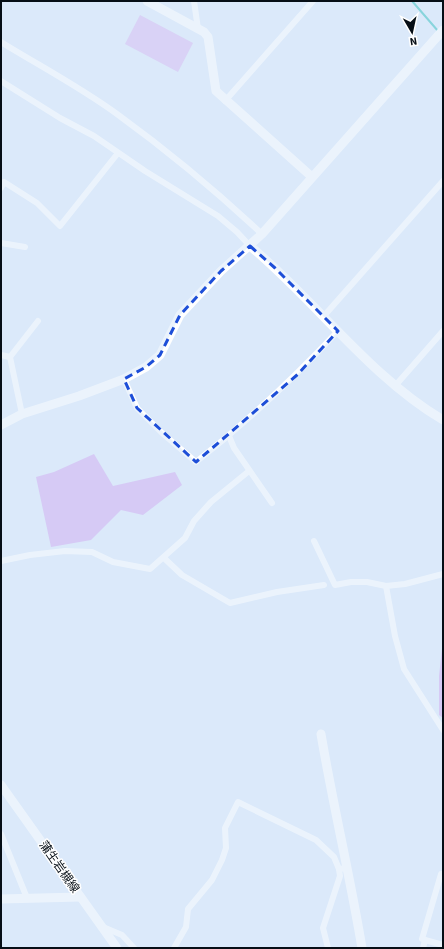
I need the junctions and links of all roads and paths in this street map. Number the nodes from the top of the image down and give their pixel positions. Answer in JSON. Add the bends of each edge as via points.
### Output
{"nodes":[{"id":1,"x":147,"y":1,"type":"edge"},
{"id":2,"x":194,"y":1,"type":"edge"},
{"id":3,"x":313,"y":1,"type":"edge"},
{"id":4,"x":198,"y":29,"type":"junction"},
{"id":5,"x":442,"y":32,"type":"edge"},
{"id":6,"x":1,"y":42,"type":"edge"},
{"id":7,"x":1,"y":81,"type":"edge"},
{"id":8,"x":225,"y":101,"type":"junction"},
{"id":9,"x":118,"y":153,"type":"junction"},
{"id":10,"x":312,"y":177,"type":"junction"},
{"id":11,"x":443,"y":181,"type":"edge"},
{"id":12,"x":1,"y":188,"type":"edge"},
{"id":13,"x":262,"y":234,"type":"junction"},
{"id":14,"x":1,"y":243,"type":"edge"},
{"id":15,"x":250,"y":246,"type":"junction"},
{"id":16,"x":25,"y":247,"type":"dead end"},
{"id":17,"x":323,"y":317,"type":"junction"},
{"id":18,"x":38,"y":321,"type":"dead end"},
{"id":19,"x":338,"y":331,"type":"junction"},
{"id":20,"x":443,"y":331,"type":"edge"},
{"id":21,"x":1,"y":355,"type":"edge"},
{"id":22,"x":10,"y":357,"type":"junction"},
{"id":23,"x":124,"y":379,"type":"junction"},
{"id":24,"x":395,"y":386,"type":"junction"},
{"id":25,"x":22,"y":414,"type":"junction"},
{"id":26,"x":443,"y":420,"type":"edge"},
{"id":27,"x":1,"y":425,"type":"edge"},
{"id":28,"x":229,"y":436,"type":"junction"},
{"id":29,"x":249,"y":471,"type":"junction"},
{"id":30,"x":272,"y":503,"type":"dead end"},
{"id":31,"x":314,"y":541,"type":"dead end"},
{"id":32,"x":164,"y":558,"type":"junction"},
{"id":33,"x":1,"y":561,"type":"edge"},
{"id":34,"x":443,"y":574,"type":"edge"},
{"id":35,"x":324,"y":585,"type":"dead end"},
{"id":36,"x":386,"y":586,"type":"junction"},
{"id":37,"x":443,"y":730,"type":"edge"},
{"id":38,"x":321,"y":734,"type":"dead end"},
{"id":39,"x":1,"y":785,"type":"edge"},
{"id":40,"x":1,"y":834,"type":"edge"},
{"id":41,"x":343,"y":869,"type":"junction"},
{"id":42,"x":443,"y":875,"type":"edge"},
{"id":43,"x":80,"y":897,"type":"junction"},
{"id":44,"x":26,"y":898,"type":"junction"},
{"id":45,"x":1,"y":899,"type":"edge"},
{"id":46,"x":102,"y":927,"type":"junction"},
{"id":47,"x":425,"y":940,"type":"junction"},
{"id":48,"x":443,"y":945,"type":"edge"},
{"id":49,"x":117,"y":948,"type":"edge"},
{"id":50,"x":134,"y":948,"type":"edge"},
{"id":51,"x":174,"y":948,"type":"edge"},
{"id":52,"x":328,"y":948,"type":"edge"},
{"id":53,"x":362,"y":948,"type":"edge"},
{"id":54,"x":422,"y":948,"type":"edge"}],
"edges":[{"from":1,"to":4,"type":"street"},
{"from":2,"to":4,"type":"street"},
{"from":3,"to":8,"type":"street"},
{"from":4,"to":8,"type":"street","via":[[208,37],[216,91]]},
{"from":5,"to":10,"type":"street"},
{"from":6,"to":13,"type":"street","via":[[117,114],[190,171]]},
{"from":7,"to":9,"type":"street"},
{"from":8,"to":10,"type":"street"},
{"from":9,"to":12,"type":"street","via":[[60,226],[37,203],[4,182]]},
{"from":9,"to":15,"type":"street","via":[[218,216]]},
{"from":10,"to":13,"type":"street"},
{"from":11,"to":17,"type":"street"},
{"from":13,"to":15,"type":"street"},
{"from":14,"to":16,"type":"street"},
{"from":15,"to":17,"type":"street","via":[[276,268]]},
{"from":15,"to":23,"type":"street","via":[[220,271],[180,315],[160,355],[146,367]]},
{"from":17,"to":19,"type":"street"},
{"from":18,"to":22,"type":"street"},
{"from":19,"to":24,"type":"street"},
{"from":19,"to":28,"type":"street","via":[[297,374]]},
{"from":20,"to":24,"type":"street"},
{"from":21,"to":22,"type":"street"},
{"from":22,"to":25,"type":"street"},
{"from":23,"to":25,"type":"street","via":[[64,402]]},
{"from":23,"to":28,"type":"street","via":[[137,408],[196,462]]},
{"from":24,"to":26,"type":"street","via":[[411,400]]},
{"from":25,"to":27,"type":"street"},
{"from":28,"to":29,"type":"street"},
{"from":29,"to":30,"type":"street"},
{"from":29,"to":32,"type":"street","via":[[207,507],[194,521],[185,538]]},
{"from":31,"to":36,"type":"street","via":[[335,585],[367,582]]},
{"from":32,"to":33,"type":"street","via":[[150,569],[113,562],[92,552],[65,551]]},
{"from":32,"to":35,"type":"street","via":[[182,575],[230,603]]},
{"from":34,"to":36,"type":"street"},
{"from":36,"to":37,"type":"street","via":[[404,669]]},
{"from":38,"to":41,"type":"street"},
{"from":39,"to":43,"type":"street","name":"蒲生岩槻線"},
{"from":40,"to":44,"type":"street"},
{"from":41,"to":51,"type":"street","via":[[316,840],[241,801],[238,802],[225,828],[226,848],[222,860],[212,880],[188,909],[186,926]]},
{"from":41,"to":52,"type":"street","via":[[323,928]]},
{"from":41,"to":53,"type":"street"},
{"from":42,"to":47,"type":"street","via":[[441,874],[422,939]]},
{"from":43,"to":44,"type":"street"},
{"from":43,"to":46,"type":"street","name":"蒲生岩槻線"},
{"from":44,"to":45,"type":"street"},
{"from":46,"to":49,"type":"street","name":"蒲生岩槻線"},
{"from":46,"to":50,"type":"street","via":[[122,935]]},
{"from":47,"to":48,"type":"street"},
{"from":47,"to":54,"type":"street"}]}
